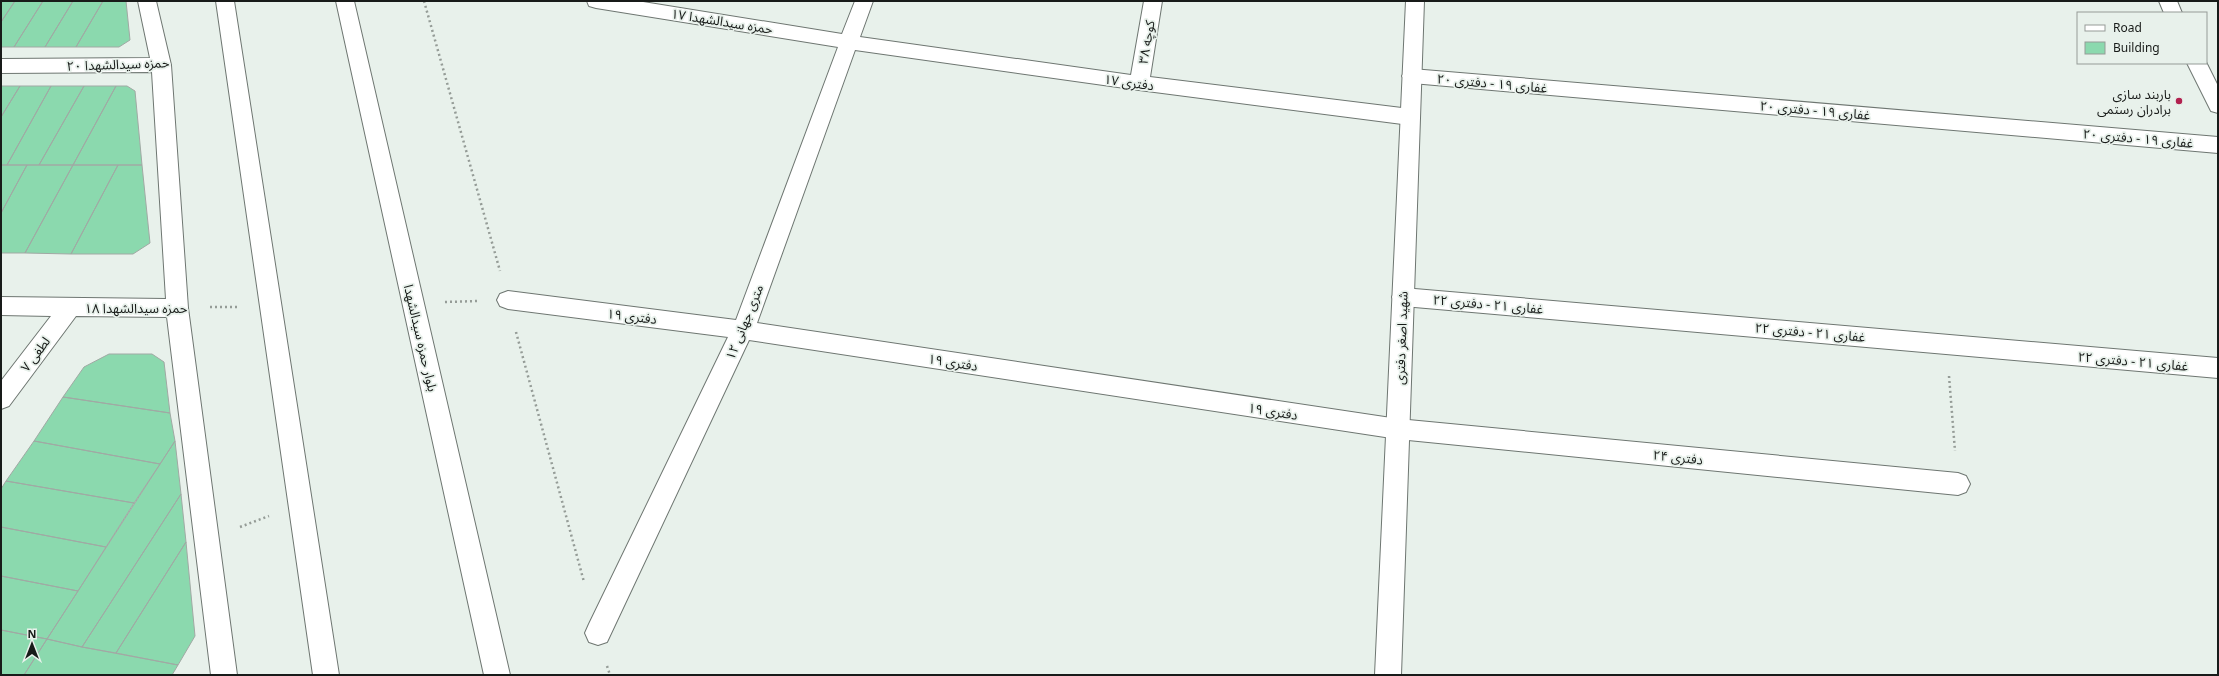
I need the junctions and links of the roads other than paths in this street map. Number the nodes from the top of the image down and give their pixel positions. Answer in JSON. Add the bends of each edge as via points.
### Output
{"nodes":[{"id":1,"x":147,"y":1,"type":"edge"},
{"id":2,"x":225,"y":1,"type":"edge"},
{"id":3,"x":345,"y":1,"type":"edge"},
{"id":4,"x":601,"y":1,"type":"edge"},
{"id":5,"x":864,"y":1,"type":"edge"},
{"id":6,"x":1153,"y":1,"type":"edge"},
{"id":7,"x":1414,"y":1,"type":"edge"},
{"id":8,"x":2168,"y":1,"type":"edge"},
{"id":9,"x":2173,"y":12,"type":"edge"},
{"id":10,"x":848,"y":42,"type":"junction"},
{"id":11,"x":2197,"y":64,"type":"edge"},
{"id":12,"x":161,"y":65,"type":"junction"},
{"id":13,"x":1,"y":66,"type":"edge"},
{"id":14,"x":1412,"y":76,"type":"junction"},
{"id":15,"x":1139,"y":83,"type":"junction"},
{"id":16,"x":2218,"y":106,"type":"edge"},
{"id":17,"x":1410,"y":117,"type":"junction"},
{"id":18,"x":2218,"y":145,"type":"edge"},
{"id":19,"x":1402,"y":296,"type":"junction"},
{"id":20,"x":508,"y":300,"type":"road end"},
{"id":21,"x":1,"y":306,"type":"edge"},
{"id":22,"x":69,"y":308,"type":"junction"},
{"id":23,"x":177,"y":308,"type":"junction"},
{"id":24,"x":743,"y":330,"type":"junction"},
{"id":25,"x":2218,"y":368,"type":"edge"},
{"id":26,"x":1,"y":400,"type":"edge"},
{"id":27,"x":1398,"y":430,"type":"junction"},
{"id":28,"x":1958,"y":484,"type":"road end"},
{"id":29,"x":598,"y":633,"type":"road end"},
{"id":30,"x":219,"y":668,"type":"edge"},
{"id":31,"x":326,"y":675,"type":"edge"},
{"id":32,"x":497,"y":675,"type":"edge"},
{"id":33,"x":1388,"y":675,"type":"edge"}],
"edges":[{"from":1,"to":12,"type":"street"},
{"from":2,"to":31,"type":"street"},
{"from":3,"to":32,"type":"street","name":"بلوار حمزه سیدالشهدا"},
{"from":4,"to":10,"type":"street","name":"حمزه سیدالشهدا ۱۷"},
{"from":5,"to":10,"type":"street","name":"۱۲ متری جهانی"},
{"from":6,"to":15,"type":"street","name":"کوچه ۳۸"},
{"from":7,"to":14,"type":"street","name":"شهید اصغر دفتری"},
{"from":8,"to":9,"type":"street"},
{"from":10,"to":15,"type":"street","name":"دفتری ۱۷"},
{"from":10,"to":24,"type":"street","name":"۱۲ متری جهانی"},
{"from":11,"to":16,"type":"street"},
{"from":12,"to":13,"type":"street","name":"حمزه سیدالشهدا ۲۰"},
{"from":12,"to":23,"type":"street"},
{"from":14,"to":17,"type":"street","name":"شهید اصغر دفتری"},
{"from":14,"to":18,"type":"street","name":"غفاری ۱۹ - دفتری ۲۰"},
{"from":15,"to":17,"type":"street","name":"دفتری ۱۷"},
{"from":17,"to":19,"type":"street","name":"شهید اصغر دفتری"},
{"from":19,"to":25,"type":"street","name":"غفاری ۲۱ - دفتری ۲۲"},
{"from":19,"to":27,"type":"street","name":"شهید اصغر دفتری"},
{"from":20,"to":24,"type":"street","name":"دفتری ۱۹"},
{"from":21,"to":22,"type":"street","name":"حمزه سیدالشهدا ۱۸"},
{"from":22,"to":23,"type":"street","name":"حمزه سیدالشهدا ۱۸"},
{"from":22,"to":26,"type":"street","name":"لطفی ۷"},
{"from":23,"to":30,"type":"street","via":[[207,538]]},
{"from":24,"to":27,"type":"street","name":"دفتری ۱۹"},
{"from":24,"to":29,"type":"street","name":"۱۲ متری جهانی"},
{"from":27,"to":28,"type":"street","name":"دفتری ۲۴"},
{"from":27,"to":33,"type":"street","name":"شهید اصغر دفتری"}]}
